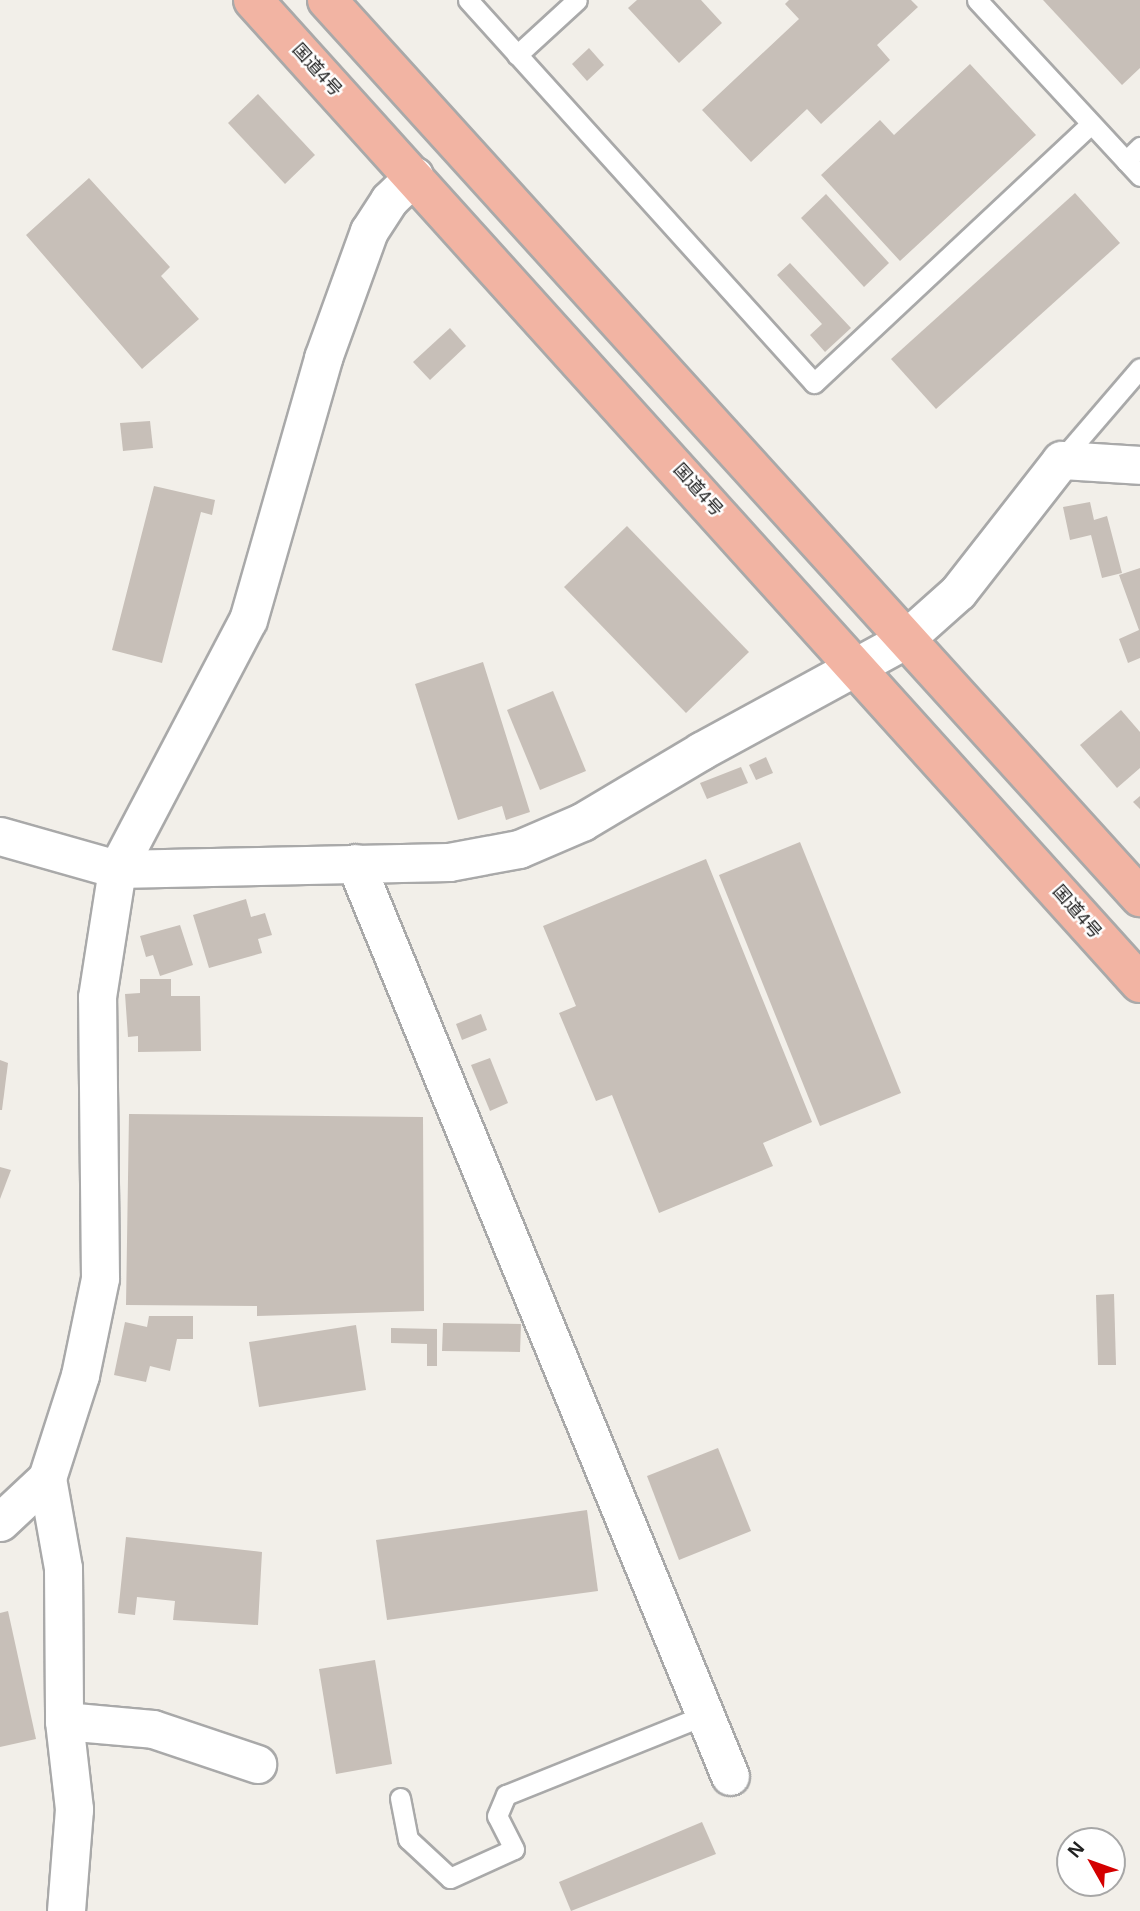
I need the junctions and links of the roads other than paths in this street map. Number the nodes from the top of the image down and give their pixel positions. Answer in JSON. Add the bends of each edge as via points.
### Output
{"nodes":[{"id":1,"x":253,"y":0,"type":"edge"},
{"id":2,"x":327,"y":0,"type":"edge"},
{"id":3,"x":468,"y":0,"type":"edge"},
{"id":4,"x":577,"y":0,"type":"edge"},
{"id":5,"x":977,"y":0,"type":"edge"},
{"id":6,"x":517,"y":55,"type":"junction"},
{"id":7,"x":1091,"y":124,"type":"junction"},
{"id":8,"x":1133,"y":154,"type":"edge"},
{"id":9,"x":414,"y":176,"type":"junction"},
{"id":10,"x":1140,"y":176,"type":"edge"},
{"id":11,"x":1140,"y":368,"type":"edge"},
{"id":12,"x":1061,"y":460,"type":"junction"},
{"id":13,"x":1140,"y":465,"type":"edge"},
{"id":14,"x":903,"y":640,"type":"junction"},
{"id":15,"x":858,"y":669,"type":"junction"},
{"id":16,"x":0,"y":836,"type":"edge"},
{"id":17,"x":355,"y":863,"type":"junction"},
{"id":18,"x":117,"y":869,"type":"junction"},
{"id":19,"x":1140,"y":897,"type":"edge"},
{"id":20,"x":1140,"y":983,"type":"edge"},
{"id":21,"x":47,"y":1478,"type":"junction"},
{"id":22,"x":0,"y":1522,"type":"edge"},
{"id":23,"x":705,"y":1715,"type":"junction"},
{"id":24,"x":64,"y":1721,"type":"junction"},
{"id":25,"x":257,"y":1764,"type":"dead end"},
{"id":26,"x":730,"y":1776,"type":"dead end"},
{"id":27,"x":400,"y":1798,"type":"dead end"},
{"id":28,"x":66,"y":1911,"type":"edge"}],
"edges":[{"from":1,"to":9,"type":"highway","name":"国道4号"},
{"from":2,"to":14,"type":"highway"},
{"from":3,"to":6,"type":"lane"},
{"from":4,"to":6,"type":"lane"},
{"from":5,"to":7,"type":"lane"},
{"from":6,"to":7,"type":"lane","via":[[814,383]]},
{"from":7,"to":8,"type":"lane"},
{"from":8,"to":10,"type":"lane"},
{"from":9,"to":15,"type":"highway","name":"国道4号"},
{"from":9,"to":18,"type":"street","via":[[389,200],[369,231],[323,358],[248,620]]},
{"from":11,"to":12,"type":"lane"},
{"from":12,"to":13,"type":"street"},
{"from":12,"to":14,"type":"street","via":[[958,592]]},
{"from":14,"to":15,"type":"street"},
{"from":14,"to":19,"type":"highway"},
{"from":15,"to":17,"type":"street","via":[[701,751],[557,836],[449,862]]},
{"from":15,"to":20,"type":"highway","name":"国道4号"},
{"from":16,"to":18,"type":"street"},
{"from":17,"to":18,"type":"street"},
{"from":17,"to":23,"type":"street"},
{"from":18,"to":21,"type":"street","via":[[97,997],[100,1278],[80,1375]]},
{"from":21,"to":22,"type":"street"},
{"from":21,"to":24,"type":"street","via":[[63,1568]]},
{"from":23,"to":26,"type":"street"},
{"from":23,"to":27,"type":"lane","via":[[506,1796],[497,1816],[513,1849],[450,1878],[408,1839]]},
{"from":24,"to":25,"type":"street","via":[[153,1729]]},
{"from":24,"to":28,"type":"street","via":[[74,1809]]}]}
